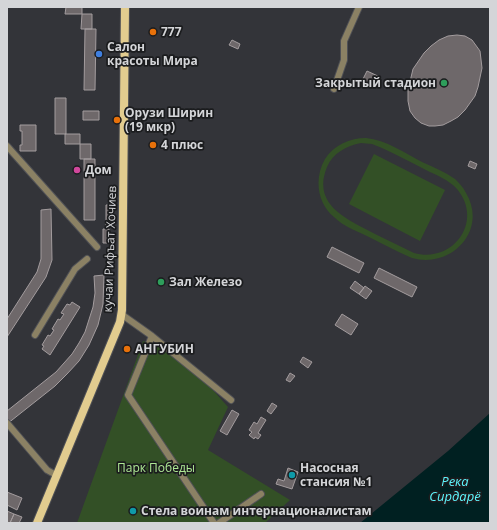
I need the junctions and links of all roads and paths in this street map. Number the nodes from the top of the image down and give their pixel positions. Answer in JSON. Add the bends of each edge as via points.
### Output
{"nodes":[{"id":1,"x":125,"y":7,"type":"edge"},
{"id":2,"x":359,"y":7,"type":"edge"},
{"id":3,"x":334,"y":89,"type":"dead end"},
{"id":4,"x":7,"y":146,"type":"edge"},
{"id":5,"x":97,"y":248,"type":"dead end"},
{"id":6,"x":87,"y":259,"type":"dead end"},
{"id":7,"x":121,"y":314,"type":"junction"},
{"id":8,"x":35,"y":335,"type":"dead end"},
{"id":9,"x":152,"y":336,"type":"junction"},
{"id":10,"x":231,"y":400,"type":"dead end"},
{"id":11,"x":7,"y":423,"type":"edge"},
{"id":12,"x":56,"y":475,"type":"junction"},
{"id":13,"x":261,"y":494,"type":"dead end"},
{"id":14,"x":37,"y":523,"type":"edge"},
{"id":15,"x":214,"y":523,"type":"edge"},
{"id":16,"x":219,"y":523,"type":"edge"}],
"edges":[{"from":1,"to":7,"type":"main road","name":"кучаи Рифъат Хочиев"},
{"from":2,"to":3,"type":"street","via":[[344,40],[344,60]]},
{"from":4,"to":5,"type":"street"},
{"from":6,"to":8,"type":"street","via":[[75,269]]},
{"from":7,"to":9,"type":"street"},
{"from":7,"to":12,"type":"main road","name":"кучаи Рифъат Хочиев","via":[[120,322]]},
{"from":9,"to":10,"type":"street"},
{"from":9,"to":15,"type":"street","via":[[128,395]]},
{"from":11,"to":12,"type":"street","via":[[47,470]]},
{"from":12,"to":14,"type":"main road","name":"кучаи Рифъат Хочиев"},
{"from":13,"to":16,"type":"street"}]}
